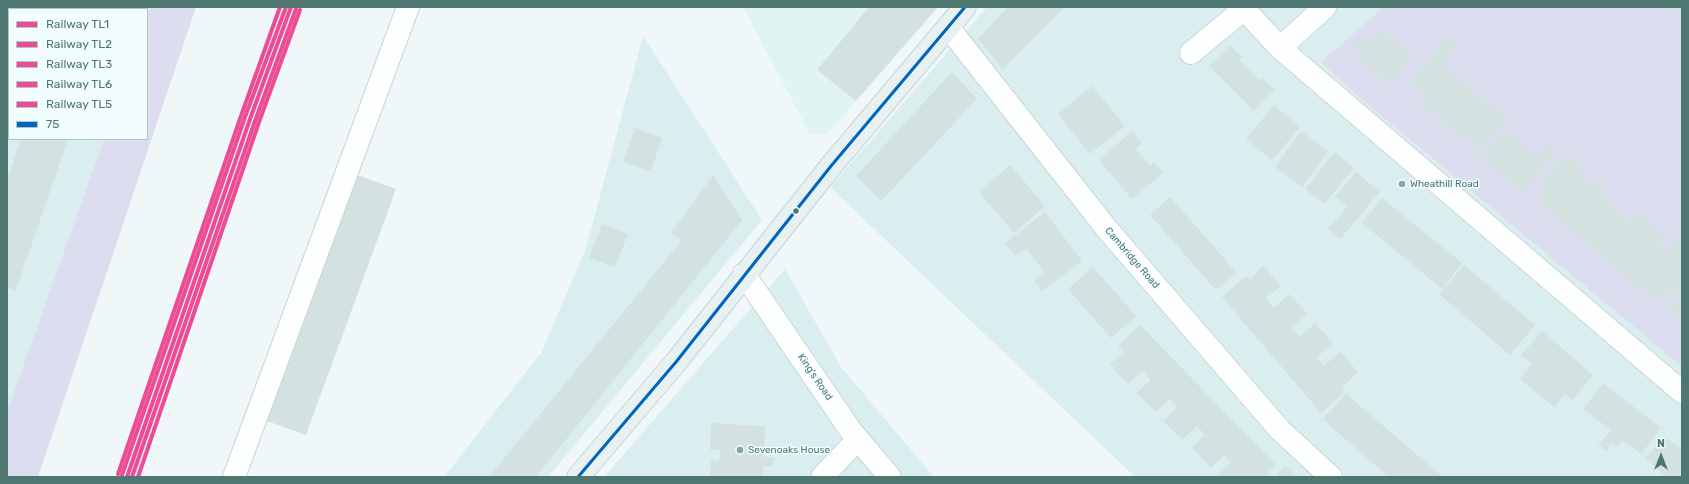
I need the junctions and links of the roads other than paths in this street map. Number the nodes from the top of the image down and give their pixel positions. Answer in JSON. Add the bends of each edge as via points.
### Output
{"nodes":[{"id":1,"x":408,"y":7,"type":"edge"},
{"id":2,"x":965,"y":7,"type":"edge"},
{"id":3,"x":1325,"y":7,"type":"edge"},
{"id":4,"x":1243,"y":8,"type":"edge"},
{"id":5,"x":948,"y":27,"type":"junction"},
{"id":6,"x":1280,"y":48,"type":"junction"},
{"id":7,"x":1191,"y":53,"type":"dead end"},
{"id":8,"x":744,"y":274,"type":"junction"},
{"id":9,"x":1682,"y":392,"type":"edge"},
{"id":10,"x":858,"y":439,"type":"junction"},
{"id":11,"x":234,"y":477,"type":"edge"},
{"id":12,"x":578,"y":477,"type":"edge"},
{"id":13,"x":822,"y":477,"type":"edge"},
{"id":14,"x":890,"y":477,"type":"edge"},
{"id":15,"x":1331,"y":477,"type":"edge"}],
"edges":[{"from":1,"to":11,"type":"street"},
{"from":2,"to":5,"type":"main road"},
{"from":3,"to":6,"type":"street"},
{"from":4,"to":6,"type":"street"},
{"from":4,"to":7,"type":"street"},
{"from":5,"to":8,"type":"main road"},
{"from":5,"to":15,"type":"street","name":"Cambridge Road","via":[[1107,229],[1280,430]]},
{"from":6,"to":9,"type":"street"},
{"from":8,"to":10,"type":"street","name":"King's Road"},
{"from":8,"to":12,"type":"main road","via":[[676,362]]},
{"from":10,"to":13,"type":"street"},
{"from":10,"to":14,"type":"street","name":"King's Road"}]}
